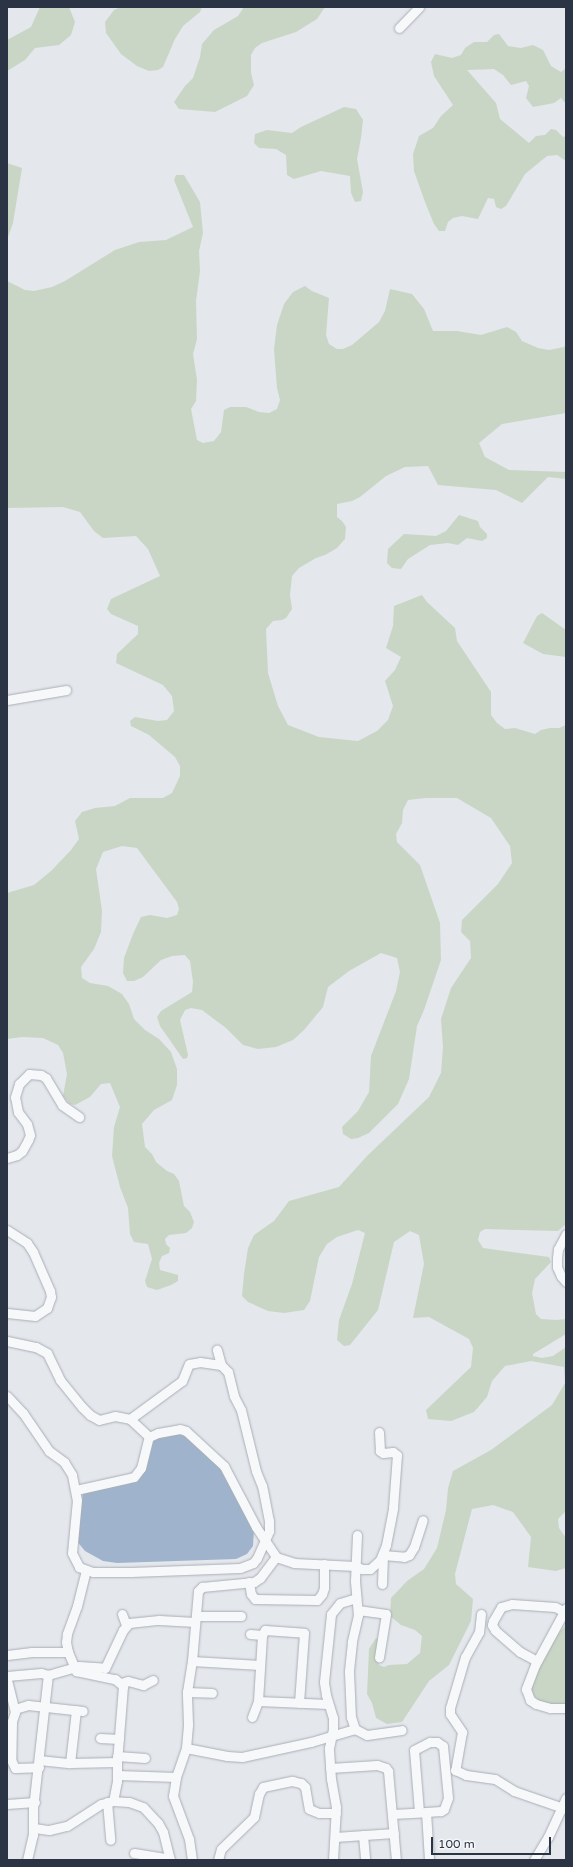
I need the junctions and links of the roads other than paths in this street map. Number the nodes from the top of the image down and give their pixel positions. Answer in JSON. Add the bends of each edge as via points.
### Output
{"nodes":[{"id":1,"x":418,"y":7,"type":"edge"},
{"id":2,"x":399,"y":28,"type":"dead end"},
{"id":3,"x":66,"y":690,"type":"dead end"},
{"id":4,"x":7,"y":700,"type":"edge"},
{"id":5,"x":79,"y":1117,"type":"dead end"},
{"id":6,"x":7,"y":1158,"type":"edge"},
{"id":7,"x":7,"y":1230,"type":"edge"},
{"id":8,"x":566,"y":1234,"type":"edge"},
{"id":9,"x":566,"y":1282,"type":"edge"},
{"id":10,"x":7,"y":1313,"type":"edge"},
{"id":11,"x":7,"y":1341,"type":"edge"},
{"id":12,"x":217,"y":1350,"type":"dead end"},
{"id":13,"x":221,"y":1365,"type":"junction"},
{"id":14,"x":7,"y":1396,"type":"edge"},
{"id":15,"x":130,"y":1419,"type":"junction"},
{"id":16,"x":379,"y":1432,"type":"dead end"},
{"id":17,"x":149,"y":1437,"type":"junction"},
{"id":18,"x":76,"y":1490,"type":"junction"},
{"id":19,"x":423,"y":1520,"type":"dead end"},
{"id":20,"x":357,"y":1535,"type":"dead end"},
{"id":21,"x":265,"y":1539,"type":"junction"},
{"id":22,"x":383,"y":1555,"type":"junction"},
{"id":23,"x":276,"y":1557,"type":"junction"},
{"id":24,"x":324,"y":1564,"type":"junction"},
{"id":25,"x":355,"y":1566,"type":"junction"},
{"id":26,"x":86,"y":1570,"type":"junction"},
{"id":27,"x":249,"y":1582,"type":"junction"},
{"id":28,"x":382,"y":1584,"type":"dead end"},
{"id":29,"x":356,"y":1598,"type":"junction"},
{"id":30,"x":564,"y":1609,"type":"edge"},
{"id":31,"x":358,"y":1610,"type":"junction"},
{"id":32,"x":122,"y":1614,"type":"dead end"},
{"id":33,"x":496,"y":1614,"type":"junction"},
{"id":34,"x":241,"y":1616,"type":"dead end"},
{"id":35,"x":195,"y":1619,"type":"junction"},
{"id":36,"x":126,"y":1625,"type":"junction"},
{"id":37,"x":250,"y":1634,"type":"dead end"},
{"id":38,"x":262,"y":1635,"type":"junction"},
{"id":39,"x":68,"y":1652,"type":"junction"},
{"id":40,"x":7,"y":1655,"type":"edge"},
{"id":41,"x":379,"y":1657,"type":"dead end"},
{"id":42,"x":192,"y":1661,"type":"junction"},
{"id":43,"x":537,"y":1661,"type":"junction"},
{"id":44,"x":260,"y":1664,"type":"junction"},
{"id":45,"x":73,"y":1667,"type":"junction"},
{"id":46,"x":48,"y":1675,"type":"junction"},
{"id":47,"x":7,"y":1676,"type":"edge"},
{"id":48,"x":7,"y":1680,"type":"edge"},
{"id":49,"x":153,"y":1680,"type":"dead end"},
{"id":50,"x":121,"y":1683,"type":"junction"},
{"id":51,"x":187,"y":1692,"type":"junction"},
{"id":52,"x":212,"y":1693,"type":"dead end"},
{"id":53,"x":258,"y":1701,"type":"junction"},
{"id":54,"x":299,"y":1703,"type":"junction"},
{"id":55,"x":328,"y":1704,"type":"junction"},
{"id":56,"x":44,"y":1706,"type":"junction"},
{"id":57,"x":566,"y":1708,"type":"edge"},
{"id":58,"x":15,"y":1709,"type":"junction"},
{"id":59,"x":252,"y":1718,"type":"dead end"},
{"id":60,"x":356,"y":1729,"type":"junction"},
{"id":61,"x":402,"y":1730,"type":"dead end"},
{"id":62,"x":330,"y":1736,"type":"junction"},
{"id":63,"x":100,"y":1738,"type":"dead end"},
{"id":64,"x":119,"y":1740,"type":"junction"},
{"id":65,"x":186,"y":1748,"type":"junction"},
{"id":66,"x":9,"y":1757,"type":"edge"},
{"id":67,"x":145,"y":1758,"type":"dead end"},
{"id":68,"x":117,"y":1759,"type":"junction"},
{"id":69,"x":70,"y":1763,"type":"junction"},
{"id":70,"x":39,"y":1764,"type":"junction"},
{"id":71,"x":330,"y":1768,"type":"junction"},
{"id":72,"x":117,"y":1775,"type":"junction"},
{"id":73,"x":176,"y":1777,"type":"junction"},
{"id":74,"x":566,"y":1798,"type":"edge"},
{"id":75,"x":110,"y":1801,"type":"junction"},
{"id":76,"x":35,"y":1802,"type":"junction"},
{"id":77,"x":7,"y":1804,"type":"edge"},
{"id":78,"x":564,"y":1808,"type":"edge"},
{"id":79,"x":422,"y":1812,"type":"junction"},
{"id":80,"x":336,"y":1813,"type":"junction"},
{"id":81,"x":392,"y":1814,"type":"junction"},
{"id":82,"x":34,"y":1828,"type":"junction"},
{"id":83,"x":394,"y":1833,"type":"junction"},
{"id":84,"x":363,"y":1835,"type":"junction"},
{"id":85,"x":335,"y":1837,"type":"junction"},
{"id":86,"x":110,"y":1840,"type":"dead end"},
{"id":87,"x":134,"y":1854,"type":"dead end"},
{"id":88,"x":27,"y":1860,"type":"edge"},
{"id":89,"x":170,"y":1860,"type":"edge"},
{"id":90,"x":192,"y":1860,"type":"edge"},
{"id":91,"x":218,"y":1860,"type":"edge"},
{"id":92,"x":333,"y":1860,"type":"edge"},
{"id":93,"x":365,"y":1860,"type":"edge"},
{"id":94,"x":396,"y":1860,"type":"edge"},
{"id":95,"x":430,"y":1860,"type":"edge"},
{"id":96,"x":534,"y":1860,"type":"edge"}],
"edges":[{"from":1,"to":2,"type":"street"},
{"from":3,"to":4,"type":"street"},
{"from":5,"to":6,"type":"street","via":[[62,1105],[46,1078],[29,1074],[19,1084],[16,1097],[18,1112],[28,1124],[28,1140],[22,1151]]},
{"from":7,"to":10,"type":"street","via":[[27,1243],[33,1252],[51,1297],[47,1308],[35,1316]]},
{"from":8,"to":9,"type":"street","via":[[558,1249],[557,1266]]},
{"from":11,"to":15,"type":"street","via":[[36,1347],[47,1354],[60,1380],[94,1418],[98,1420],[115,1416]]},
{"from":12,"to":13,"type":"street"},
{"from":13,"to":15,"type":"street","via":[[200,1362],[189,1364],[182,1381]]},
{"from":13,"to":21,"type":"street","via":[[228,1372],[234,1396],[241,1410],[262,1486],[269,1526]]},
{"from":14,"to":18,"type":"street","via":[[28,1419],[49,1451],[68,1467]]},
{"from":15,"to":17,"type":"street"},
{"from":16,"to":22,"type":"street","via":[[380,1451],[393,1452],[397,1455],[393,1508]]},
{"from":17,"to":18,"type":"street","via":[[141,1468],[134,1477]]},
{"from":17,"to":21,"type":"street","via":[[152,1434],[180,1429],[186,1431],[214,1455],[224,1466]]},
{"from":18,"to":26,"type":"street","via":[[72,1553],[76,1564]]},
{"from":19,"to":22,"type":"street","via":[[409,1555]]},
{"from":20,"to":25,"type":"street"},
{"from":21,"to":23,"type":"street"},
{"from":21,"to":26,"type":"street","via":[[253,1563],[240,1568],[131,1572]]},
{"from":22,"to":25,"type":"street","via":[[370,1569]]},
{"from":22,"to":28,"type":"street"},
{"from":23,"to":24,"type":"street","via":[[294,1563]]},
{"from":23,"to":27,"type":"street","via":[[260,1578]]},
{"from":24,"to":25,"type":"street"},
{"from":24,"to":27,"type":"street","via":[[324,1588],[317,1600],[255,1599],[251,1594]]},
{"from":25,"to":29,"type":"street"},
{"from":26,"to":39,"type":"street","via":[[67,1634]]},
{"from":27,"to":35,"type":"street","via":[[199,1588]]},
{"from":29,"to":31,"type":"street"},
{"from":29,"to":55,"type":"street","via":[[340,1603],[331,1614],[324,1682]]},
{"from":30,"to":33,"type":"street","via":[[512,1604],[501,1607]]},
{"from":30,"to":43,"type":"street"},
{"from":31,"to":41,"type":"street","via":[[386,1614]]},
{"from":31,"to":60,"type":"street","via":[[349,1672],[350,1709]]},
{"from":32,"to":36,"type":"street"},
{"from":33,"to":43,"type":"street","via":[[492,1625],[495,1630],[520,1652]]},
{"from":33,"to":78,"type":"street","via":[[479,1613],[479,1632],[465,1657],[450,1708],[450,1714],[462,1732],[455,1770],[466,1775],[495,1779],[514,1791]]},
{"from":34,"to":35,"type":"street"},
{"from":35,"to":36,"type":"street","via":[[133,1622]]},
{"from":35,"to":42,"type":"street"},
{"from":36,"to":45,"type":"street","via":[[105,1668]]},
{"from":37,"to":38,"type":"street"},
{"from":38,"to":44,"type":"street"},
{"from":38,"to":54,"type":"street","via":[[265,1630],[304,1633]]},
{"from":39,"to":40,"type":"street"},
{"from":39,"to":45,"type":"street"},
{"from":42,"to":44,"type":"street"},
{"from":42,"to":51,"type":"street"},
{"from":43,"to":57,"type":"street","via":[[528,1683],[527,1694],[530,1700],[550,1708]]},
{"from":44,"to":53,"type":"street"},
{"from":45,"to":46,"type":"street"},
{"from":45,"to":50,"type":"street","via":[[76,1671],[104,1676]]},
{"from":46,"to":47,"type":"street","via":[[42,1673]]},
{"from":46,"to":56,"type":"street"},
{"from":48,"to":58,"type":"street"},
{"from":49,"to":50,"type":"street","via":[[143,1685],[128,1681]]},
{"from":50,"to":64,"type":"street","via":[[123,1690]]},
{"from":51,"to":52,"type":"street"},
{"from":51,"to":65,"type":"street"},
{"from":53,"to":54,"type":"street"},
{"from":53,"to":59,"type":"street"},
{"from":54,"to":55,"type":"street"},
{"from":55,"to":62,"type":"street","via":[[333,1718]]},
{"from":56,"to":58,"type":"street"},
{"from":56,"to":69,"type":"street","via":[[80,1711]]},
{"from":56,"to":70,"type":"street"},
{"from":58,"to":66,"type":"street"},
{"from":60,"to":61,"type":"street","via":[[367,1735]]},
{"from":60,"to":62,"type":"street"},
{"from":62,"to":65,"type":"street","via":[[242,1757]]},
{"from":62,"to":71,"type":"street"},
{"from":63,"to":64,"type":"street"},
{"from":64,"to":68,"type":"street"},
{"from":65,"to":73,"type":"street"},
{"from":66,"to":70,"type":"street","via":[[15,1768]]},
{"from":67,"to":68,"type":"street"},
{"from":68,"to":69,"type":"street"},
{"from":68,"to":72,"type":"street"},
{"from":69,"to":70,"type":"street"},
{"from":70,"to":76,"type":"street"},
{"from":71,"to":80,"type":"street"},
{"from":71,"to":81,"type":"street","via":[[377,1765],[386,1768]]},
{"from":72,"to":73,"type":"street"},
{"from":72,"to":75,"type":"street"},
{"from":73,"to":90,"type":"street","via":[[173,1796],[189,1839]]},
{"from":74,"to":78,"type":"street"},
{"from":75,"to":82,"type":"street","via":[[94,1807],[67,1826],[49,1830]]},
{"from":75,"to":86,"type":"street"},
{"from":75,"to":89,"type":"street","via":[[137,1804],[149,1813],[163,1832]]},
{"from":76,"to":77,"type":"street"},
{"from":76,"to":82,"type":"street"},
{"from":78,"to":96,"type":"street"},
{"from":79,"to":79,"type":"street","via":[[414,1750],[430,1742],[437,1742],[443,1746],[448,1798],[441,1811]]},
{"from":79,"to":81,"type":"street"},
{"from":79,"to":95,"type":"street"},
{"from":80,"to":85,"type":"street"},
{"from":80,"to":91,"type":"street","via":[[319,1813],[309,1809],[305,1787],[301,1783],[292,1781],[263,1787],[254,1817],[221,1849]]},
{"from":81,"to":83,"type":"street"},
{"from":82,"to":88,"type":"street"},
{"from":83,"to":84,"type":"street"},
{"from":83,"to":94,"type":"street"},
{"from":84,"to":85,"type":"street"},
{"from":84,"to":93,"type":"street"},
{"from":85,"to":92,"type":"street"},
{"from":87,"to":89,"type":"street"}]}
